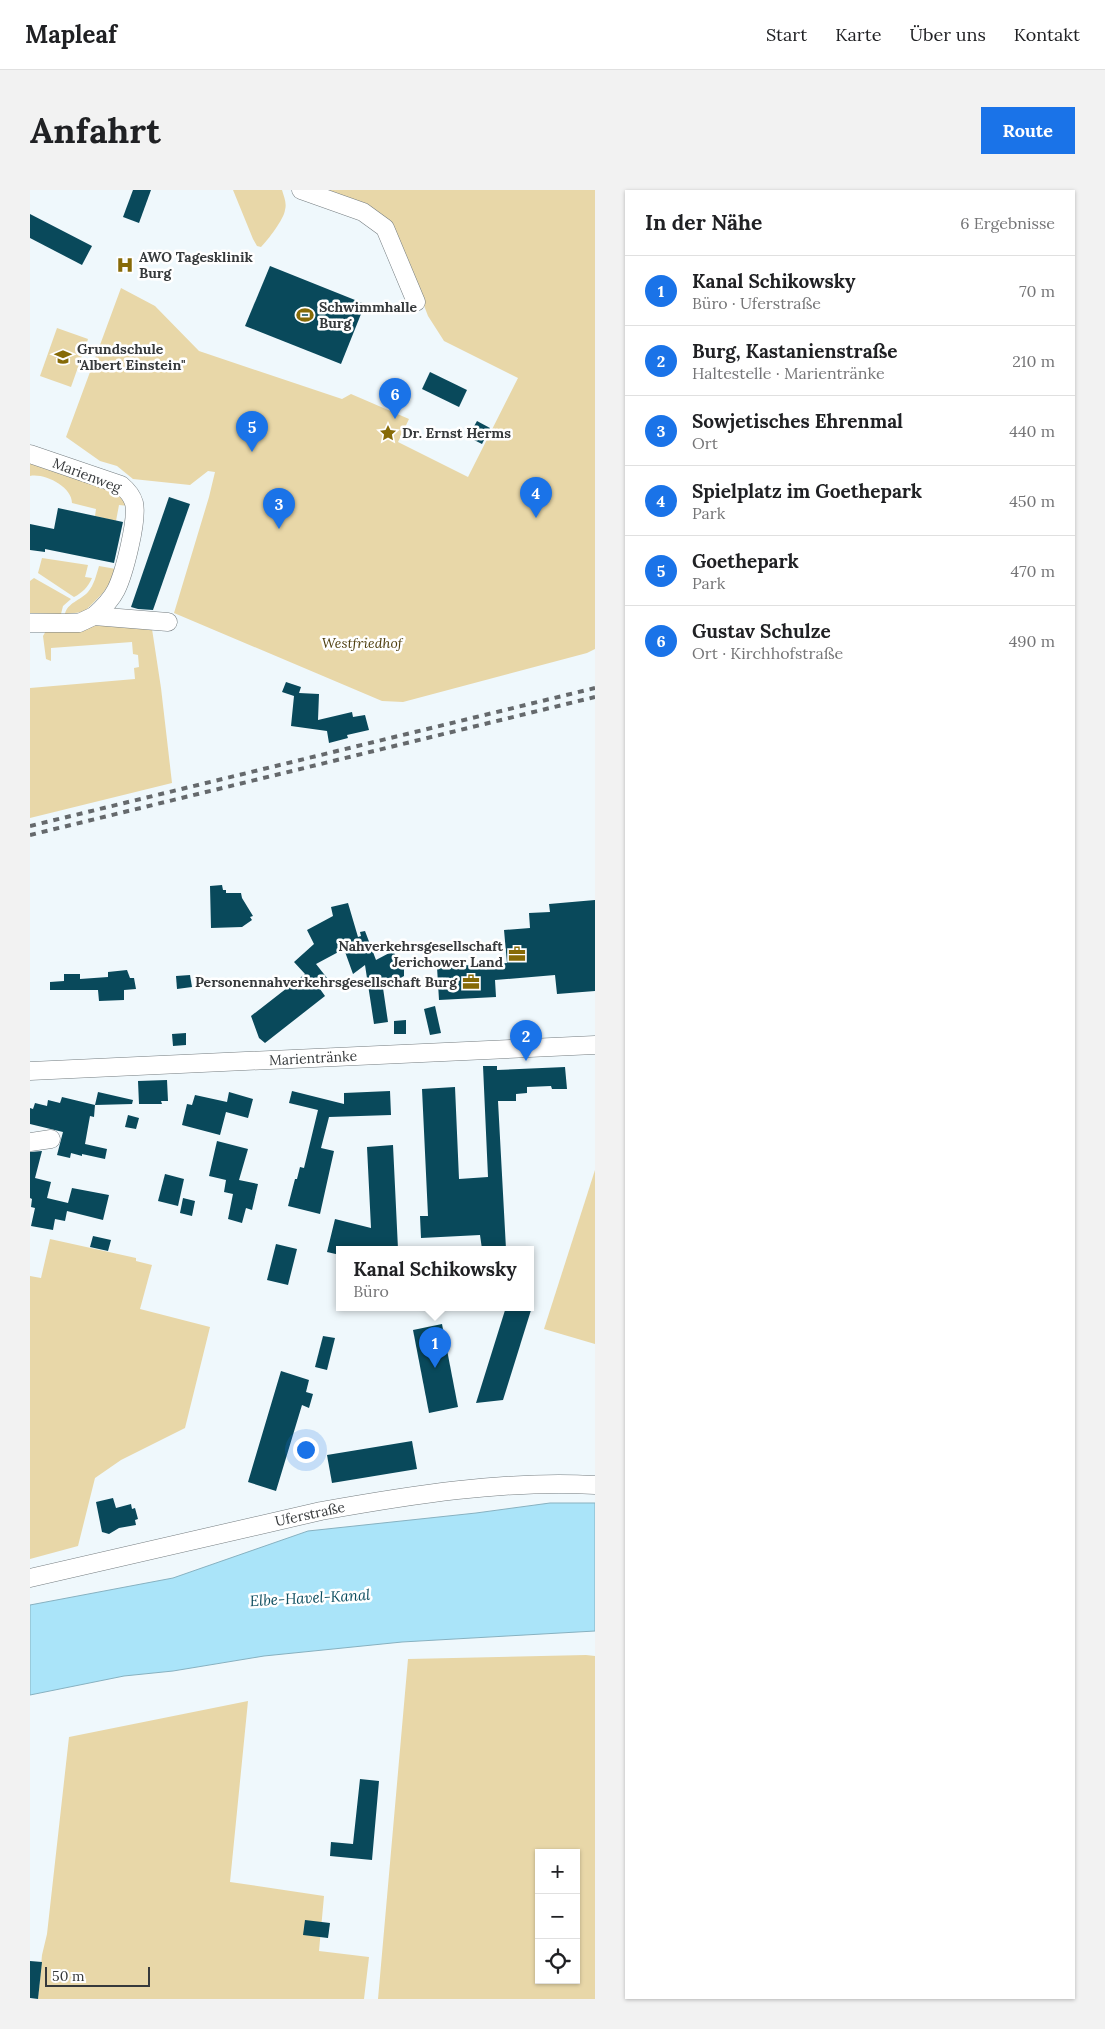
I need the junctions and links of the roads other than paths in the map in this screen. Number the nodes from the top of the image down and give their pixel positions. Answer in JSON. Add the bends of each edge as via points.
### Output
{"nodes":[{"id":1,"x":301,"y":190,"type":"edge"},
{"id":2,"x":416,"y":302,"type":"dead end"},
{"id":3,"x":30,"y":454,"type":"edge"},
{"id":4,"x":94,"y":616,"type":"junction"},
{"id":5,"x":168,"y":622,"type":"dead end"},
{"id":6,"x":30,"y":623,"type":"edge"},
{"id":7,"x":595,"y":1045,"type":"edge"},
{"id":8,"x":30,"y":1071,"type":"edge"},
{"id":9,"x":51,"y":1139,"type":"dead end"},
{"id":10,"x":30,"y":1142,"type":"edge"},
{"id":11,"x":595,"y":1486,"type":"edge"},
{"id":12,"x":30,"y":1578,"type":"edge"}],
"edges":[{"from":1,"to":2,"type":"street","via":[[362,212],[385,228]]},
{"from":3,"to":4,"type":"street","name":"Marienweg","via":[[121,485],[134,502],[135,519],[121,576],[110,600]]},
{"from":4,"to":5,"type":"street"},
{"from":4,"to":6,"type":"street","via":[[78,623]]},
{"from":7,"to":8,"type":"street","name":"Marientränke"},
{"from":9,"to":10,"type":"street"},
{"from":11,"to":12,"type":"street","name":"Uferstraße","via":[[492,1487],[377,1501]]}]}
